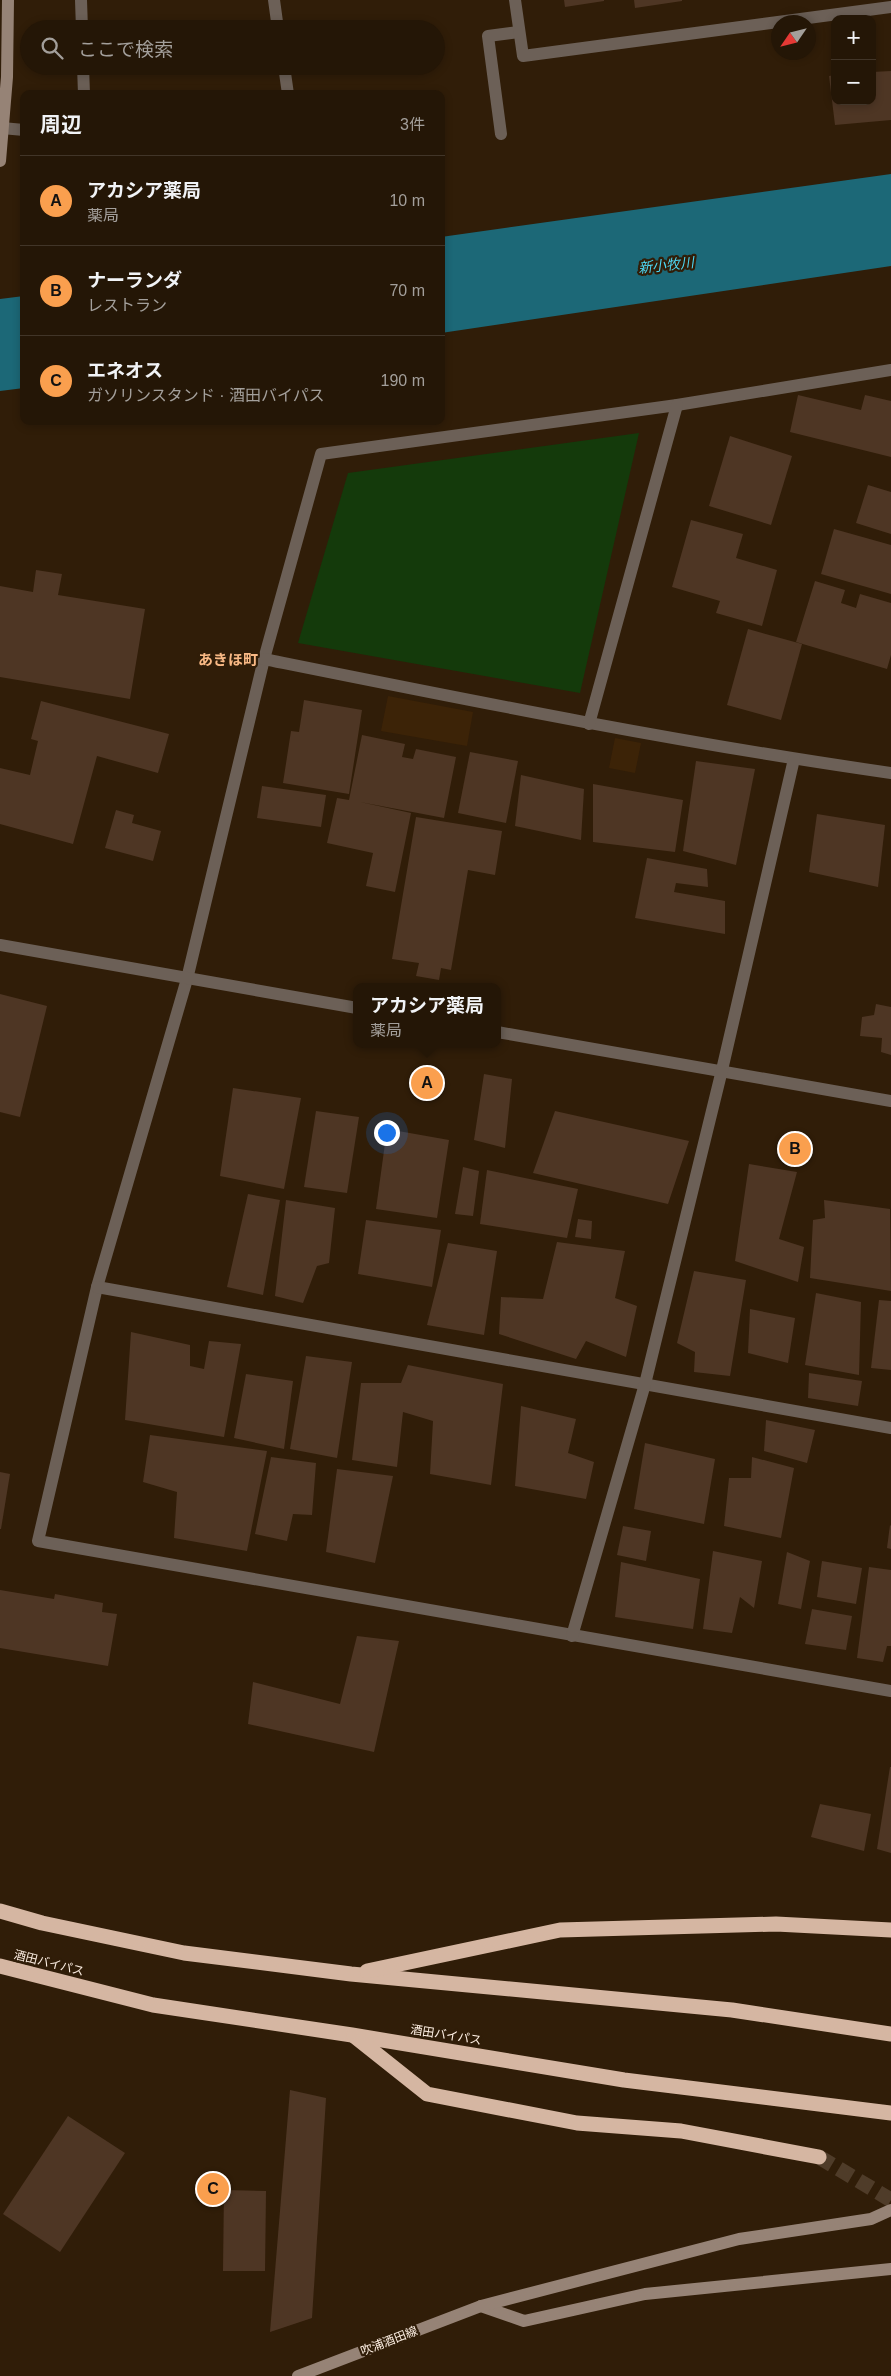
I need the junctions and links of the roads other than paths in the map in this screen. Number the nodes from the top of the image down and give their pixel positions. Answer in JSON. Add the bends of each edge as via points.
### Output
{"nodes":[{"id":1,"x":8,"y":0,"type":"edge"},
{"id":2,"x":81,"y":0,"type":"edge"},
{"id":3,"x":274,"y":0,"type":"edge"},
{"id":4,"x":515,"y":0,"type":"edge"},
{"id":5,"x":891,"y":6,"type":"edge"},
{"id":6,"x":82,"y":20,"type":"edge"},
{"id":7,"x":277,"y":20,"type":"edge"},
{"id":8,"x":519,"y":32,"type":"junction"},
{"id":9,"x":83,"y":75,"type":"edge"},
{"id":10,"x":285,"y":75,"type":"edge"},
{"id":11,"x":84,"y":90,"type":"edge"},
{"id":12,"x":287,"y":90,"type":"edge"},
{"id":13,"x":2,"y":128,"type":"junction"},
{"id":14,"x":20,"y":130,"type":"edge"},
{"id":15,"x":501,"y":134,"type":"dead end"},
{"id":16,"x":0,"y":161,"type":"edge"},
{"id":17,"x":891,"y":370,"type":"edge"},
{"id":18,"x":677,"y":404,"type":"junction"},
{"id":19,"x":264,"y":659,"type":"junction"},
{"id":20,"x":589,"y":724,"type":"junction"},
{"id":21,"x":794,"y":759,"type":"junction"},
{"id":22,"x":891,"y":773,"type":"edge"},
{"id":23,"x":0,"y":945,"type":"edge"},
{"id":24,"x":187,"y":979,"type":"junction"},
{"id":25,"x":353,"y":1007,"type":"edge"},
{"id":26,"x":501,"y":1033,"type":"edge"},
{"id":27,"x":722,"y":1070,"type":"junction"},
{"id":28,"x":891,"y":1101,"type":"edge"},
{"id":29,"x":97,"y":1287,"type":"junction"},
{"id":30,"x":645,"y":1384,"type":"junction"},
{"id":31,"x":891,"y":1428,"type":"edge"},
{"id":32,"x":572,"y":1636,"type":"junction"},
{"id":33,"x":891,"y":1691,"type":"edge"},
{"id":34,"x":0,"y":1911,"type":"edge"},
{"id":35,"x":891,"y":1930,"type":"edge"},
{"id":36,"x":0,"y":1966,"type":"edge"},
{"id":37,"x":351,"y":1974,"type":"junction"},
{"id":38,"x":891,"y":2034,"type":"edge"},
{"id":39,"x":352,"y":2035,"type":"junction"},
{"id":40,"x":891,"y":2113,"type":"edge"},
{"id":41,"x":819,"y":2157,"type":"tunnel mouth"},
{"id":42,"x":891,"y":2210,"type":"edge"},
{"id":43,"x":891,"y":2270,"type":"edge"},
{"id":44,"x":481,"y":2306,"type":"junction"},
{"id":45,"x":298,"y":2376,"type":"edge"}],
"edges":[{"from":1,"to":13,"type":"main road","via":[[7,77]]},
{"from":2,"to":6,"type":"street"},
{"from":3,"to":7,"type":"street"},
{"from":4,"to":8,"type":"street"},
{"from":5,"to":8,"type":"street","via":[[523,56]]},
{"from":8,"to":15,"type":"street","via":[[488,36]]},
{"from":9,"to":11,"type":"street"},
{"from":10,"to":12,"type":"street"},
{"from":13,"to":14,"type":"street"},
{"from":13,"to":16,"type":"main road"},
{"from":17,"to":18,"type":"street"},
{"from":18,"to":19,"type":"street","via":[[321,454]]},
{"from":18,"to":20,"type":"street"},
{"from":19,"to":20,"type":"street"},
{"from":19,"to":24,"type":"street"},
{"from":20,"to":21,"type":"street"},
{"from":21,"to":22,"type":"street"},
{"from":21,"to":27,"type":"street"},
{"from":23,"to":24,"type":"street"},
{"from":24,"to":25,"type":"street"},
{"from":24,"to":29,"type":"street"},
{"from":26,"to":27,"type":"street"},
{"from":27,"to":28,"type":"street"},
{"from":27,"to":30,"type":"street"},
{"from":29,"to":30,"type":"street"},
{"from":29,"to":32,"type":"street","via":[[38,1541]]},
{"from":30,"to":31,"type":"street"},
{"from":30,"to":32,"type":"street"},
{"from":32,"to":33,"type":"street"},
{"from":34,"to":37,"type":"highway","via":[[184,1953]]},
{"from":35,"to":37,"type":"highway","via":[[776,1924],[560,1930]]},
{"from":36,"to":39,"type":"highway","name":"酒田バイパス","via":[[152,2004]]},
{"from":37,"to":38,"type":"highway","via":[[732,2010]]},
{"from":39,"to":40,"type":"highway","name":"酒田バイパス","via":[[624,2080]]},
{"from":39,"to":41,"type":"highway","via":[[427,2094],[577,2123],[681,2131]]},
{"from":42,"to":44,"type":"main road","name":"吹浦酒田線","via":[[871,2219],[740,2239]]},
{"from":43,"to":44,"type":"main road","via":[[645,2294],[524,2321]]},
{"from":44,"to":45,"type":"main road","name":"吹浦酒田線"}]}
